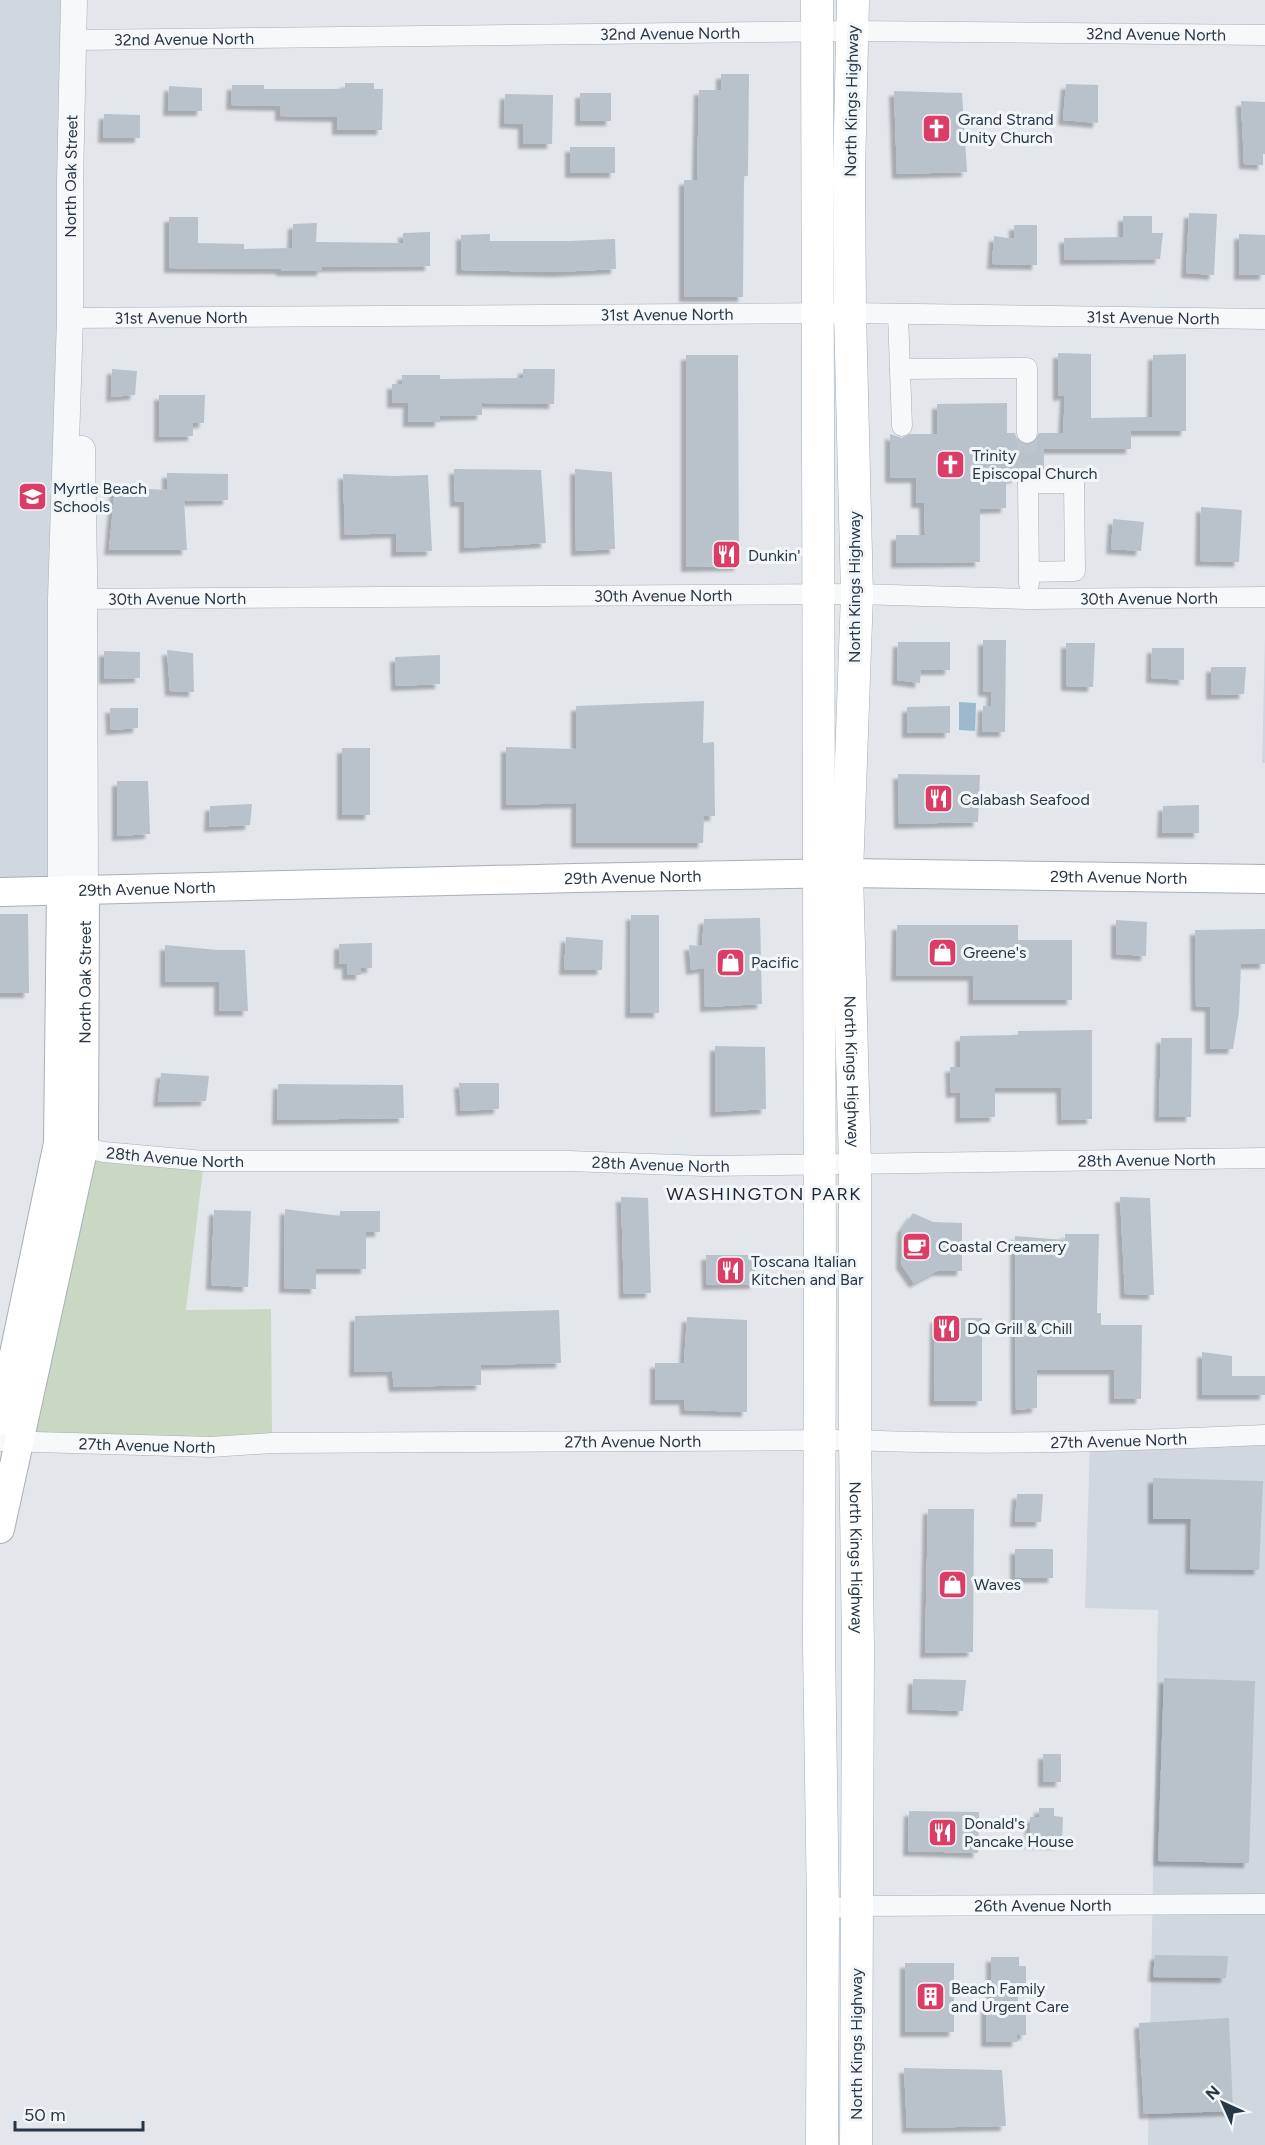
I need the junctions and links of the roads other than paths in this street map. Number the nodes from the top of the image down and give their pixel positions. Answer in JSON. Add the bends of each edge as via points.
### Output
{"nodes":[{"id":1,"x":74,"y":0,"type":"edge"},
{"id":2,"x":817,"y":0,"type":"edge"},
{"id":3,"x":853,"y":0,"type":"edge"},
{"id":4,"x":853,"y":31,"type":"junction"},
{"id":5,"x":817,"y":33,"type":"junction"},
{"id":6,"x":1265,"y":35,"type":"edge"},
{"id":7,"x":74,"y":40,"type":"junction"},
{"id":8,"x":818,"y":313,"type":"junction"},
{"id":9,"x":850,"y":313,"type":"junction"},
{"id":10,"x":898,"y":314,"type":"junction"},
{"id":11,"x":70,"y":318,"type":"junction"},
{"id":12,"x":1265,"y":319,"type":"edge"},
{"id":13,"x":900,"y":369,"type":"junction"},
{"id":14,"x":902,"y":426,"type":"dead end"},
{"id":15,"x":1028,"y":433,"type":"tunnel mouth"},
{"id":16,"x":1029,"y":572,"type":"junction"},
{"id":17,"x":819,"y":594,"type":"junction"},
{"id":18,"x":857,"y":594,"type":"junction"},
{"id":19,"x":1265,"y":597,"type":"edge"},
{"id":20,"x":1029,"y":598,"type":"junction"},
{"id":21,"x":73,"y":599,"type":"junction"},
{"id":22,"x":833,"y":874,"type":"junction"},
{"id":23,"x":1265,"y":879,"type":"edge"},
{"id":24,"x":0,"y":892,"type":"edge"},
{"id":25,"x":73,"y":892,"type":"junction"},
{"id":26,"x":71,"y":1144,"type":"junction"},
{"id":27,"x":1265,"y":1158,"type":"edge"},
{"id":28,"x":820,"y":1164,"type":"junction"},
{"id":29,"x":855,"y":1165,"type":"junction"},
{"id":30,"x":0,"y":1421,"type":"edge"},
{"id":31,"x":1265,"y":1435,"type":"edge"},
{"id":32,"x":855,"y":1440,"type":"junction"},
{"id":33,"x":820,"y":1441,"type":"junction"},
{"id":34,"x":10,"y":1442,"type":"edge"},
{"id":35,"x":0,"y":1529,"type":"edge"},
{"id":36,"x":1265,"y":1904,"type":"edge"},
{"id":37,"x":857,"y":1906,"type":"junction"},
{"id":38,"x":823,"y":1909,"type":"junction"},
{"id":39,"x":822,"y":2145,"type":"edge"},
{"id":40,"x":856,"y":2145,"type":"edge"}],
"edges":[{"from":1,"to":7,"type":"street","name":"North Oak Street"},
{"from":2,"to":5,"type":"main road","name":"North Kings Highway"},
{"from":3,"to":4,"type":"main road","name":"North Kings Highway"},
{"from":4,"to":5,"type":"street","name":"32nd Avenue North"},
{"from":4,"to":6,"type":"street","name":"32nd Avenue North"},
{"from":4,"to":9,"type":"main road","name":"North Kings Highway"},
{"from":5,"to":7,"type":"street","name":"32nd Avenue North"},
{"from":5,"to":8,"type":"main road","name":"North Kings Highway"},
{"from":7,"to":11,"type":"street","name":"North Oak Street"},
{"from":8,"to":9,"type":"street","name":"31st Avenue North"},
{"from":8,"to":11,"type":"street","name":"31st Avenue North"},
{"from":8,"to":17,"type":"main road","name":"North Kings Highway"},
{"from":9,"to":10,"type":"street","name":"31st Avenue North"},
{"from":9,"to":18,"type":"main road","name":"North Kings Highway"},
{"from":10,"to":12,"type":"street","name":"31st Avenue North"},
{"from":10,"to":13,"type":"street"},
{"from":11,"to":21,"type":"street","name":"North Oak Street"},
{"from":13,"to":14,"type":"street"},
{"from":13,"to":15,"type":"street","via":[[1027,368]]},
{"from":16,"to":16,"type":"street","via":[[1075,571],[1074,483],[1028,480]]},
{"from":16,"to":20,"type":"street"},
{"from":17,"to":18,"type":"street","name":"30th Avenue North"},
{"from":17,"to":21,"type":"street","name":"30th Avenue North"},
{"from":17,"to":22,"type":"main road","name":"North Kings Highway"},
{"from":18,"to":20,"type":"street","name":"30th Avenue North"},
{"from":18,"to":22,"type":"main road","name":"North Kings Highway"},
{"from":19,"to":20,"type":"street","name":"30th Avenue North"},
{"from":21,"to":25,"type":"street","name":"North Oak Street"},
{"from":22,"to":23,"type":"main road","name":"29th Avenue North"},
{"from":22,"to":25,"type":"main road","name":"29th Avenue North"},
{"from":22,"to":28,"type":"main road","name":"North Kings Highway"},
{"from":22,"to":29,"type":"main road","name":"North Kings Highway"},
{"from":24,"to":25,"type":"main road","name":"29th Avenue North"},
{"from":25,"to":26,"type":"main road","name":"North Oak Street"},
{"from":26,"to":28,"type":"street","name":"28th Avenue North","via":[[104,1152],[204,1161]]},
{"from":26,"to":30,"type":"main road","name":"North Oak Street"},
{"from":26,"to":34,"type":"main road","name":"North Oak Street"},
{"from":27,"to":29,"type":"street","name":"28th Avenue North"},
{"from":28,"to":29,"type":"street","name":"28th Avenue North"},
{"from":28,"to":33,"type":"main road","name":"North Kings Highway"},
{"from":29,"to":32,"type":"main road","name":"North Kings Highway"},
{"from":31,"to":32,"type":"street","name":"27th Avenue North","via":[[1078,1442]]},
{"from":32,"to":33,"type":"street","name":"27th Avenue North"},
{"from":32,"to":37,"type":"main road","name":"North Kings Highway"},
{"from":33,"to":34,"type":"street","name":"27th Avenue North","via":[[272,1443],[211,1447]]},
{"from":33,"to":38,"type":"main road","name":"North Kings Highway"},
{"from":34,"to":35,"type":"main road","name":"North Oak Street"},
{"from":36,"to":37,"type":"street","name":"26th Avenue North"},
{"from":37,"to":38,"type":"street","name":"26th Avenue North"},
{"from":37,"to":40,"type":"main road","name":"North Kings Highway"},
{"from":38,"to":39,"type":"main road","name":"North Kings Highway"}]}
